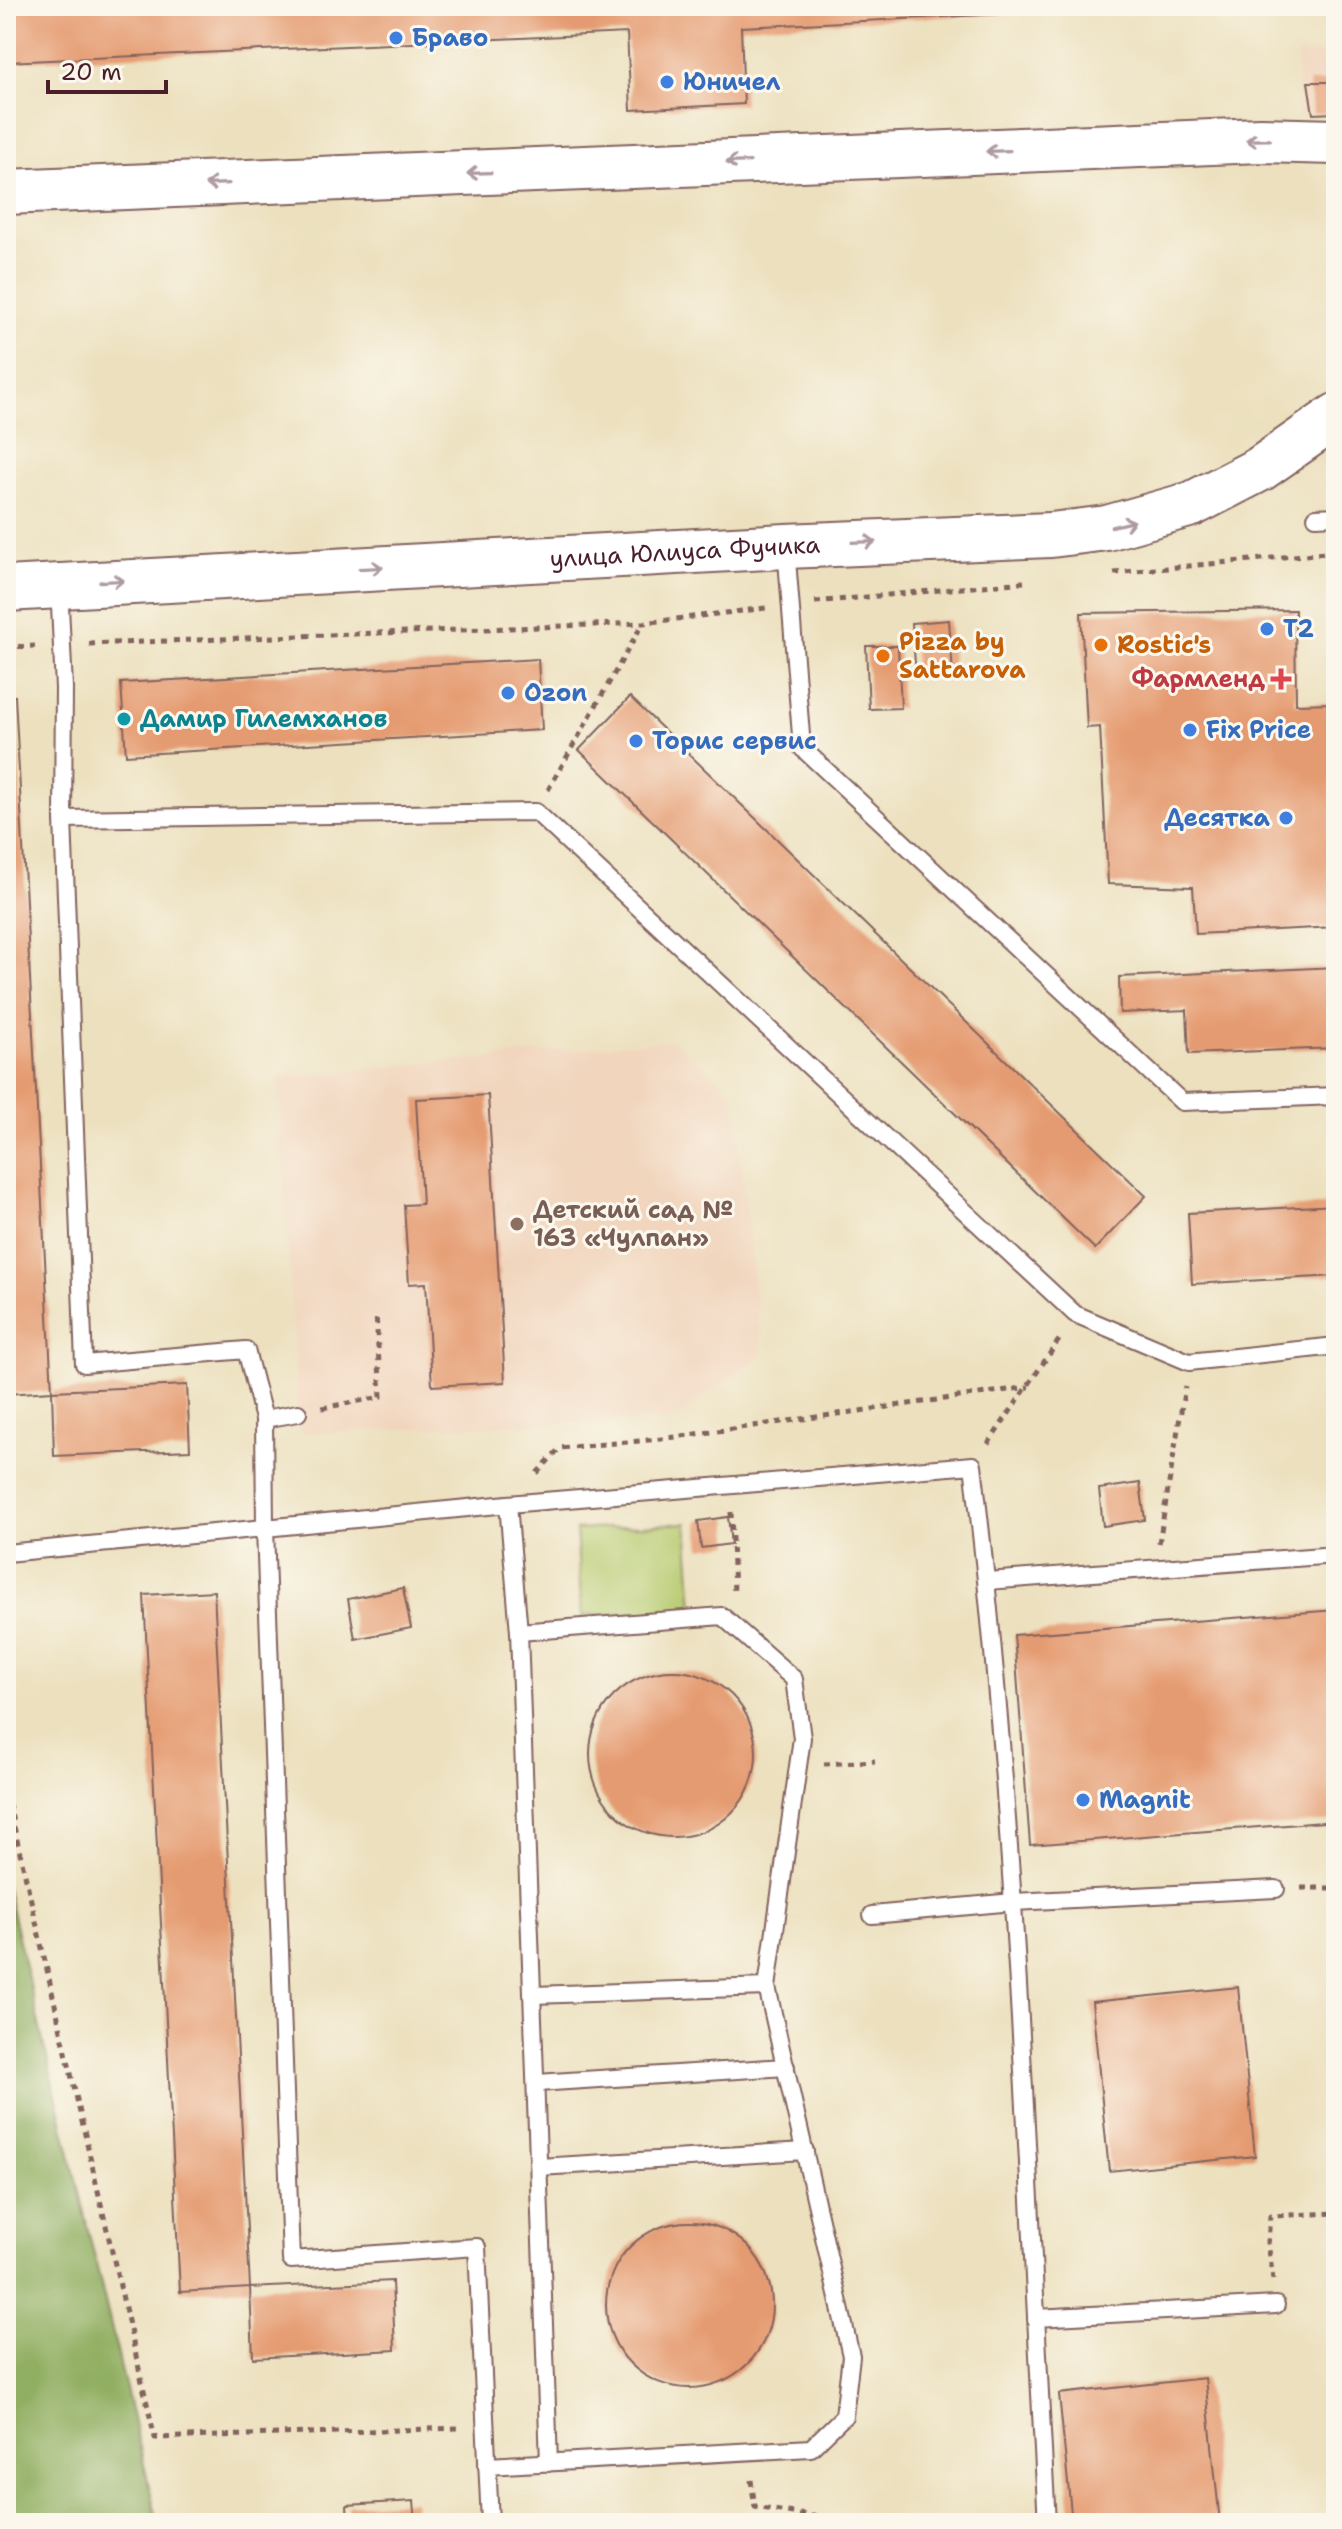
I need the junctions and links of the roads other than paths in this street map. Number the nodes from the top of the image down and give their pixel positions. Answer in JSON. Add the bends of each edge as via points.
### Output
{"nodes":[{"id":1,"x":1336,"y":142,"type":"edge"},
{"id":2,"x":6,"y":192,"type":"edge"},
{"id":3,"x":1336,"y":416,"type":"edge"},
{"id":4,"x":1336,"y":516,"type":"edge"},
{"id":5,"x":1316,"y":517,"type":"dead end"},
{"id":6,"x":786,"y":546,"type":"junction"},
{"id":7,"x":59,"y":584,"type":"junction"},
{"id":8,"x":6,"y":589,"type":"edge"},
{"id":9,"x":63,"y":819,"type":"junction"},
{"id":10,"x":1336,"y":1096,"type":"edge"},
{"id":11,"x":1336,"y":1346,"type":"edge"},
{"id":12,"x":298,"y":1413,"type":"road end"},
{"id":13,"x":264,"y":1419,"type":"junction"},
{"id":14,"x":508,"y":1504,"type":"junction"},
{"id":15,"x":265,"y":1528,"type":"junction"},
{"id":16,"x":6,"y":1553,"type":"edge"},
{"id":17,"x":1336,"y":1555,"type":"edge"},
{"id":18,"x":987,"y":1581,"type":"junction"},
{"id":19,"x":519,"y":1632,"type":"junction"},
{"id":20,"x":1276,"y":1889,"type":"dead end"},
{"id":21,"x":1013,"y":1902,"type":"junction"},
{"id":22,"x":872,"y":1915,"type":"dead end"},
{"id":23,"x":767,"y":1987,"type":"junction"},
{"id":24,"x":533,"y":1995,"type":"junction"},
{"id":25,"x":786,"y":2067,"type":"junction"},
{"id":26,"x":537,"y":2083,"type":"junction"},
{"id":27,"x":805,"y":2151,"type":"junction"},
{"id":28,"x":539,"y":2167,"type":"junction"},
{"id":29,"x":1276,"y":2305,"type":"road end"},
{"id":30,"x":1036,"y":2318,"type":"junction"},
{"id":31,"x":549,"y":2463,"type":"junction"},
{"id":32,"x":487,"y":2466,"type":"junction"},
{"id":33,"x":490,"y":2523,"type":"edge"},
{"id":34,"x":1047,"y":2523,"type":"edge"}],
"edges":[{"from":1,"to":2,"type":"main road","one_way":true,"via":[[1260,140]]},
{"from":6,"to":3,"type":"main road","name":"улица Юлиуса Фучика","one_way":true,"via":[[1051,535],[1121,524],[1192,504],[1260,469]]},
{"from":4,"to":5,"type":"lane"},
{"from":7,"to":6,"type":"main road","name":"улица Юлиуса Фучика","one_way":true},
{"from":6,"to":10,"type":"lane","via":[[802,748],[1182,1102]]},
{"from":7,"to":8,"type":"main road","name":"улица Юлиуса Фучика"},
{"from":7,"to":9,"type":"lane"},
{"from":9,"to":11,"type":"lane","via":[[536,812],[1075,1314],[1189,1362]]},
{"from":9,"to":13,"type":"lane","via":[[84,1364],[246,1350]]},
{"from":12,"to":13,"type":"lane"},
{"from":13,"to":15,"type":"lane"},
{"from":14,"to":15,"type":"lane"},
{"from":14,"to":18,"type":"lane","via":[[973,1465]]},
{"from":14,"to":19,"type":"lane"},
{"from":15,"to":16,"type":"lane"},
{"from":15,"to":32,"type":"lane","via":[[291,2260],[477,2247]]},
{"from":17,"to":18,"type":"lane"},
{"from":18,"to":21,"type":"lane"},
{"from":19,"to":23,"type":"lane","via":[[722,1616],[794,1679],[802,1738]]},
{"from":19,"to":24,"type":"lane"},
{"from":20,"to":21,"type":"lane"},
{"from":21,"to":22,"type":"lane"},
{"from":21,"to":30,"type":"lane"},
{"from":23,"to":24,"type":"lane"},
{"from":23,"to":25,"type":"lane"},
{"from":24,"to":26,"type":"lane"},
{"from":25,"to":26,"type":"lane"},
{"from":25,"to":27,"type":"lane"},
{"from":26,"to":28,"type":"lane"},
{"from":27,"to":28,"type":"lane"},
{"from":27,"to":31,"type":"lane","via":[[851,2356],[844,2416],[811,2448]]},
{"from":28,"to":31,"type":"lane"},
{"from":29,"to":30,"type":"lane"},
{"from":30,"to":34,"type":"lane"},
{"from":31,"to":32,"type":"lane"},
{"from":32,"to":33,"type":"lane"}]}
